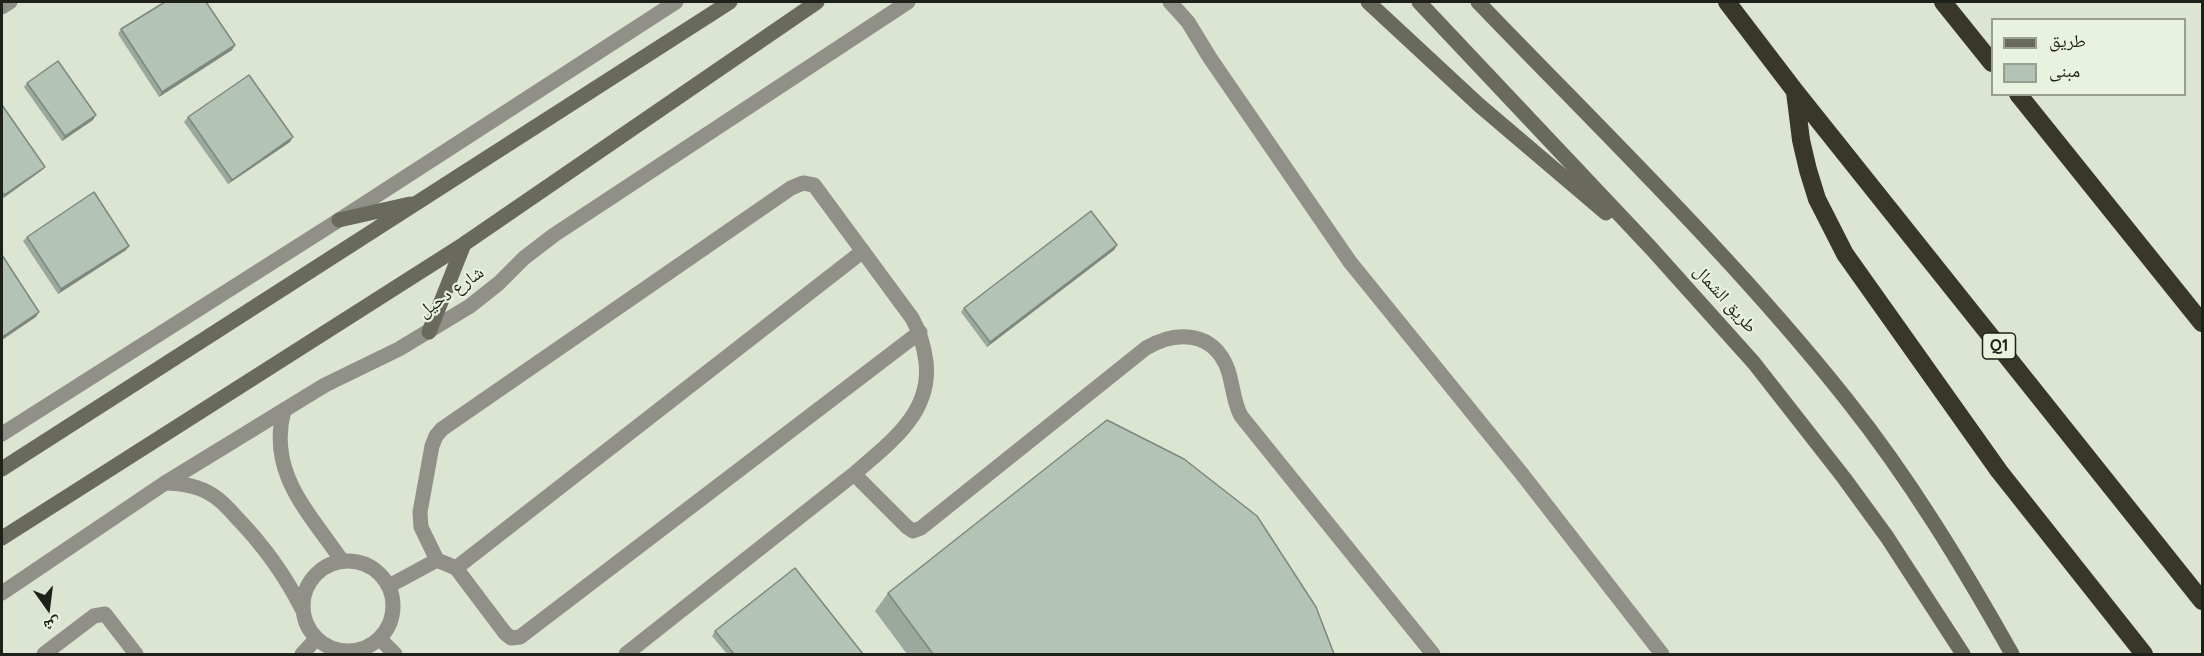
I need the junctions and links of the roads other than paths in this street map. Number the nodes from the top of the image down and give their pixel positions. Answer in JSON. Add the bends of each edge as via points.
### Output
{"nodes":[{"id":1,"x":10,"y":2,"type":"edge"},
{"id":2,"x":676,"y":2,"type":"edge"},
{"id":3,"x":730,"y":2,"type":"edge"},
{"id":4,"x":818,"y":2,"type":"edge"},
{"id":5,"x":908,"y":2,"type":"edge"},
{"id":6,"x":1170,"y":2,"type":"edge"},
{"id":7,"x":1368,"y":2,"type":"edge"},
{"id":8,"x":1419,"y":2,"type":"edge"},
{"id":9,"x":1478,"y":2,"type":"edge"},
{"id":10,"x":1727,"y":2,"type":"edge"},
{"id":11,"x":1943,"y":2,"type":"edge"},
{"id":12,"x":2,"y":7,"type":"edge"},
{"id":13,"x":1991,"y":62,"type":"edge"},
{"id":14,"x":1795,"y":91,"type":"junction"},
{"id":15,"x":2020,"y":96,"type":"edge"},
{"id":16,"x":421,"y":201,"type":"junction"},
{"id":17,"x":339,"y":220,"type":"junction"},
{"id":18,"x":464,"y":244,"type":"junction"},
{"id":19,"x":1650,"y":247,"type":"junction"},
{"id":20,"x":863,"y":251,"type":"junction"},
{"id":21,"x":2202,"y":323,"type":"edge"},
{"id":22,"x":429,"y":332,"type":"junction"},
{"id":23,"x":920,"y":332,"type":"junction"},
{"id":24,"x":284,"y":410,"type":"junction"},
{"id":25,"x":2,"y":434,"type":"edge"},
{"id":26,"x":2,"y":469,"type":"edge"},
{"id":27,"x":854,"y":474,"type":"junction"},
{"id":28,"x":165,"y":483,"type":"junction"},
{"id":29,"x":2,"y":538,"type":"edge"},
{"id":30,"x":437,"y":560,"type":"junction"},
{"id":31,"x":342,"y":561,"type":"junction"},
{"id":32,"x":456,"y":568,"type":"junction"},
{"id":33,"x":389,"y":586,"type":"junction"},
{"id":34,"x":2,"y":593,"type":"edge"},
{"id":35,"x":2202,"y":601,"type":"edge"},
{"id":36,"x":302,"y":609,"type":"junction"},
{"id":37,"x":316,"y":639,"type":"junction"},
{"id":38,"x":380,"y":639,"type":"junction"},
{"id":39,"x":44,"y":654,"type":"edge"},
{"id":40,"x":136,"y":654,"type":"edge"},
{"id":41,"x":302,"y":654,"type":"edge"},
{"id":42,"x":395,"y":654,"type":"edge"},
{"id":43,"x":626,"y":654,"type":"edge"},
{"id":44,"x":1432,"y":654,"type":"edge"},
{"id":45,"x":1662,"y":654,"type":"edge"},
{"id":46,"x":1963,"y":654,"type":"edge"},
{"id":47,"x":2012,"y":654,"type":"edge"},
{"id":48,"x":2144,"y":654,"type":"edge"}],
"edges":[{"from":1,"to":12,"type":"street"},
{"from":2,"to":17,"type":"street"},
{"from":3,"to":16,"type":"main road"},
{"from":4,"to":18,"type":"main road","name":"شارع دحيل"},
{"from":5,"to":22,"type":"street","name":"شارع دحيل","via":[[554,235],[470,306]]},
{"from":6,"to":45,"type":"street","via":[[1188,22],[1350,262]]},
{"from":7,"to":19,"type":"main road","via":[[1487,112]]},
{"from":8,"to":19,"type":"main road","name":"طريق الشمال"},
{"from":9,"to":47,"type":"main road","name":"طريق الشمال","via":[[1685,214],[1796,338],[1898,471],[1945,540]]},
{"from":10,"to":14,"type":"highway","number":"Q1"},
{"from":11,"to":13,"type":"highway"},
{"from":14,"to":35,"type":"highway","number":"Q1"},
{"from":14,"to":48,"type":"highway","via":[[1808,170],[1817,199],[1845,254],[1999,471]]},
{"from":15,"to":21,"type":"highway"},
{"from":16,"to":17,"type":"main road"},
{"from":16,"to":26,"type":"main road"},
{"from":17,"to":25,"type":"street"},
{"from":18,"to":22,"type":"main road"},
{"from":18,"to":29,"type":"main road","name":"شارع دحيل"},
{"from":19,"to":46,"type":"main road","name":"طريق الشمال","via":[[1800,420],[1887,537]]},
{"from":20,"to":23,"type":"street"},
{"from":20,"to":30,"type":"street","via":[[814,185],[803,183],[791,188],[442,429],[432,446],[420,512],[421,527]]},
{"from":20,"to":32,"type":"street"},
{"from":22,"to":24,"type":"street","name":"شارع دحيل"},
{"from":23,"to":27,"type":"street","via":[[928,377],[916,413],[903,430]]},
{"from":23,"to":32,"type":"street","via":[[520,637],[511,638],[505,633]]},
{"from":24,"to":28,"type":"street","name":"شارع دحيل"},
{"from":24,"to":31,"type":"street","via":[[278,439],[284,473]]},
{"from":27,"to":43,"type":"street"},
{"from":27,"to":44,"type":"street","via":[[907,527],[913,531],[921,528],[1146,348],[1172,337],[1197,338],[1222,359],[1240,416]]},
{"from":28,"to":34,"type":"street","name":"شارع دحيل"},
{"from":28,"to":36,"type":"street","via":[[191,485],[224,504],[275,562]]},
{"from":30,"to":32,"type":"street"},
{"from":30,"to":33,"type":"street"},
{"from":31,"to":33,"type":"street","via":[[369,566]]},
{"from":31,"to":36,"type":"street","via":[[326,566],[312,577],[304,592]]},
{"from":33,"to":38,"type":"street","via":[[392,614]]},
{"from":36,"to":37,"type":"street","via":[[306,625]]},
{"from":37,"to":38,"type":"street","via":[[340,651],[368,647]]},
{"from":37,"to":41,"type":"street"},
{"from":38,"to":42,"type":"street"},
{"from":39,"to":40,"type":"street","via":[[94,615],[105,614]]}]}
